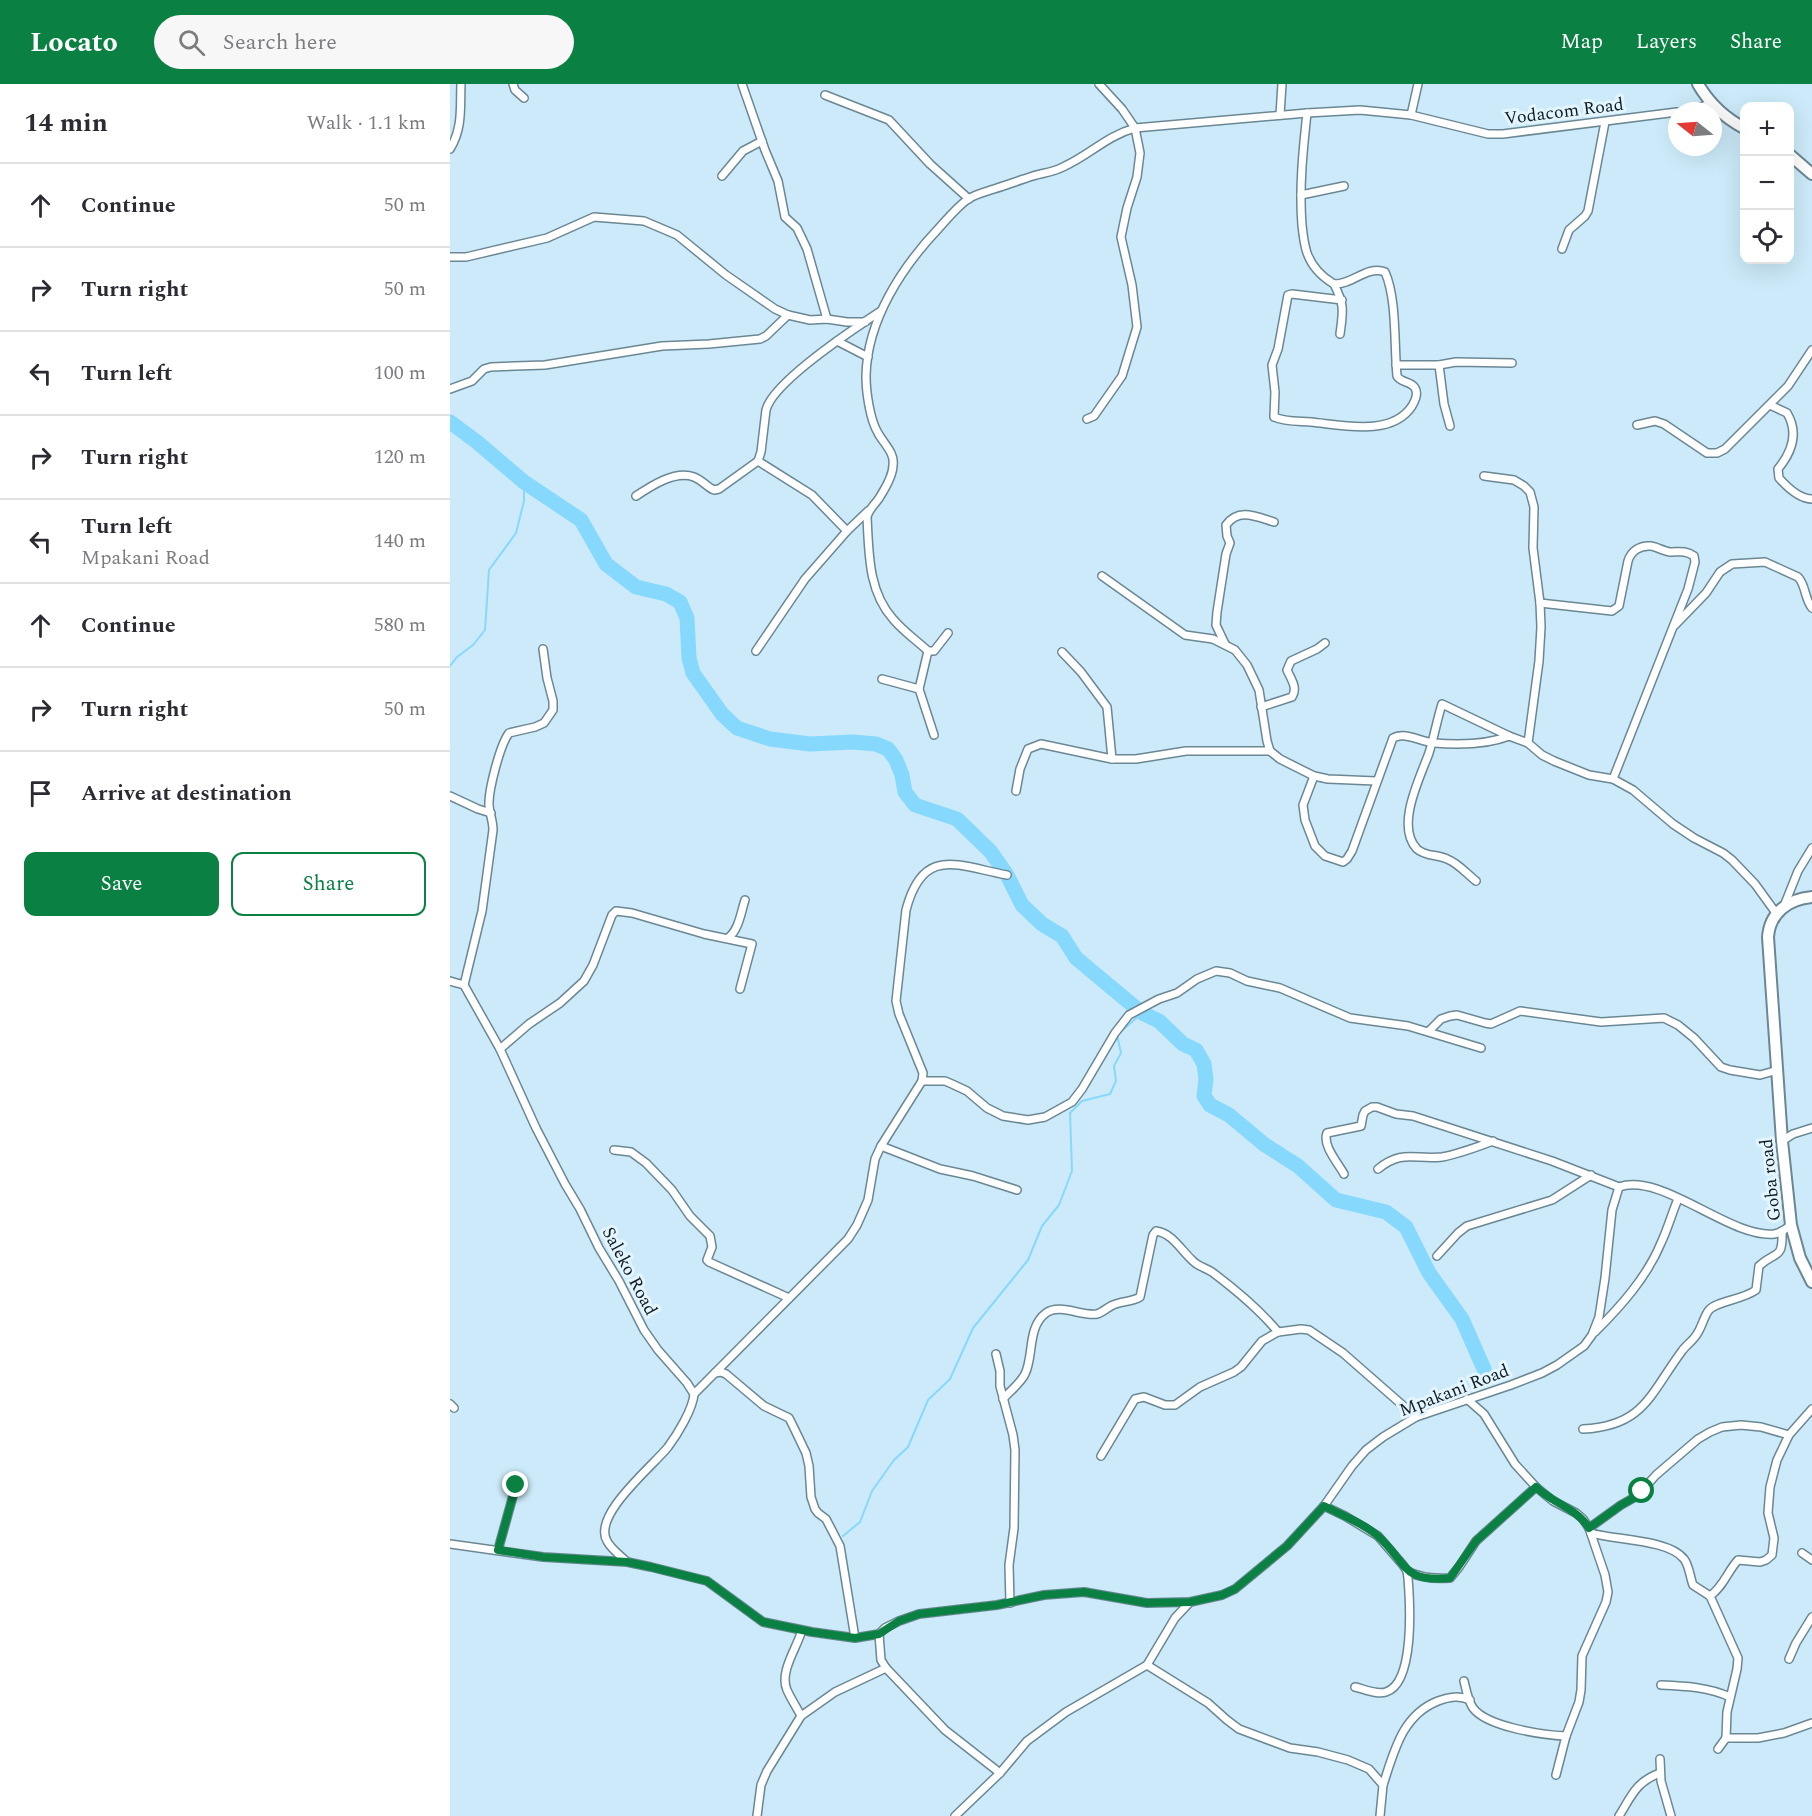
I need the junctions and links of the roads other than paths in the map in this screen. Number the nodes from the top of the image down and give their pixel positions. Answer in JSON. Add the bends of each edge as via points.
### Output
{"nodes":[{"id":1,"x":461,"y":84,"type":"edge"},
{"id":2,"x":513,"y":84,"type":"edge"},
{"id":3,"x":742,"y":84,"type":"edge"},
{"id":4,"x":1099,"y":84,"type":"edge"},
{"id":5,"x":1282,"y":84,"type":"edge"},
{"id":6,"x":1418,"y":84,"type":"edge"},
{"id":7,"x":1698,"y":84,"type":"edge"},
{"id":8,"x":825,"y":95,"type":"dead end"},
{"id":9,"x":525,"y":98,"type":"dead end"},
{"id":10,"x":1711,"y":102,"type":"edge"},
{"id":11,"x":1307,"y":113,"type":"junction"},
{"id":12,"x":1668,"y":113,"type":"edge"},
{"id":13,"x":1722,"y":113,"type":"edge"},
{"id":14,"x":1280,"y":115,"type":"junction"},
{"id":15,"x":1411,"y":115,"type":"junction"},
{"id":16,"x":1605,"y":122,"type":"junction"},
{"id":17,"x":1740,"y":125,"type":"edge"},
{"id":18,"x":1135,"y":128,"type":"junction"},
{"id":19,"x":762,"y":141,"type":"junction"},
{"id":20,"x":450,"y":149,"type":"edge"},
{"id":21,"x":1791,"y":156,"type":"edge"},
{"id":22,"x":1812,"y":174,"type":"edge"},
{"id":23,"x":722,"y":176,"type":"dead end"},
{"id":24,"x":1344,"y":186,"type":"dead end"},
{"id":25,"x":1301,"y":195,"type":"junction"},
{"id":26,"x":969,"y":199,"type":"junction"},
{"id":27,"x":1562,"y":249,"type":"dead end"},
{"id":28,"x":450,"y":257,"type":"edge"},
{"id":29,"x":1334,"y":284,"type":"junction"},
{"id":30,"x":1342,"y":300,"type":"junction"},
{"id":31,"x":881,"y":311,"type":"junction"},
{"id":32,"x":788,"y":315,"type":"junction"},
{"id":33,"x":828,"y":319,"type":"junction"},
{"id":34,"x":865,"y":322,"type":"junction"},
{"id":35,"x":1340,"y":334,"type":"dead end"},
{"id":36,"x":837,"y":341,"type":"junction"},
{"id":37,"x":1812,"y":350,"type":"edge"},
{"id":38,"x":868,"y":357,"type":"junction"},
{"id":39,"x":1512,"y":363,"type":"dead end"},
{"id":40,"x":1439,"y":364,"type":"junction"},
{"id":41,"x":1396,"y":365,"type":"junction"},
{"id":42,"x":450,"y":389,"type":"edge"},
{"id":43,"x":1770,"y":405,"type":"junction"},
{"id":44,"x":1087,"y":419,"type":"dead end"},
{"id":45,"x":1637,"y":425,"type":"dead end"},
{"id":46,"x":1450,"y":426,"type":"dead end"},
{"id":47,"x":758,"y":461,"type":"junction"},
{"id":48,"x":1484,"y":476,"type":"dead end"},
{"id":49,"x":636,"y":496,"type":"dead end"},
{"id":50,"x":1812,"y":499,"type":"edge"},
{"id":51,"x":868,"y":512,"type":"junction"},
{"id":52,"x":1274,"y":522,"type":"dead end"},
{"id":53,"x":847,"y":531,"type":"junction"},
{"id":54,"x":1102,"y":576,"type":"dead end"},
{"id":55,"x":1540,"y":603,"type":"junction"},
{"id":56,"x":1812,"y":608,"type":"edge"},
{"id":57,"x":1674,"y":625,"type":"junction"},
{"id":58,"x":948,"y":633,"type":"dead end"},
{"id":59,"x":1325,"y":643,"type":"dead end"},
{"id":60,"x":1225,"y":644,"type":"junction"},
{"id":61,"x":543,"y":649,"type":"dead end"},
{"id":62,"x":756,"y":651,"type":"dead end"},
{"id":63,"x":928,"y":651,"type":"junction"},
{"id":64,"x":1062,"y":652,"type":"dead end"},
{"id":65,"x":882,"y":679,"type":"dead end"},
{"id":66,"x":919,"y":689,"type":"junction"},
{"id":67,"x":1262,"y":707,"type":"junction"},
{"id":68,"x":934,"y":735,"type":"dead end"},
{"id":69,"x":1509,"y":736,"type":"junction"},
{"id":70,"x":1432,"y":743,"type":"junction"},
{"id":71,"x":1528,"y":743,"type":"junction"},
{"id":72,"x":1270,"y":751,"type":"junction"},
{"id":73,"x":1112,"y":759,"type":"junction"},
{"id":74,"x":1314,"y":776,"type":"junction"},
{"id":75,"x":1613,"y":779,"type":"junction"},
{"id":76,"x":1376,"y":781,"type":"junction"},
{"id":77,"x":1016,"y":792,"type":"dead end"},
{"id":78,"x":450,"y":796,"type":"edge"},
{"id":79,"x":491,"y":813,"type":"junction"},
{"id":80,"x":1812,"y":848,"type":"edge"},
{"id":81,"x":1007,"y":875,"type":"dead end"},
{"id":82,"x":1476,"y":882,"type":"dead end"},
{"id":83,"x":1812,"y":897,"type":"edge"},
{"id":84,"x":745,"y":900,"type":"dead end"},
{"id":85,"x":1780,"y":909,"type":"junction"},
{"id":86,"x":729,"y":938,"type":"junction"},
{"id":87,"x":450,"y":981,"type":"edge"},
{"id":88,"x":464,"y":985,"type":"junction"},
{"id":89,"x":740,"y":989,"type":"dead end"},
{"id":90,"x":1429,"y":1031,"type":"junction"},
{"id":91,"x":1481,"y":1048,"type":"dead end"},
{"id":92,"x":500,"y":1049,"type":"junction"},
{"id":93,"x":1778,"y":1070,"type":"junction"},
{"id":94,"x":922,"y":1081,"type":"junction"},
{"id":95,"x":1812,"y":1122,"type":"edge"},
{"id":96,"x":1808,"y":1130,"type":"edge"},
{"id":97,"x":1493,"y":1141,"type":"junction"},
{"id":98,"x":1782,"y":1141,"type":"junction"},
{"id":99,"x":881,"y":1146,"type":"junction"},
{"id":100,"x":614,"y":1150,"type":"dead end"},
{"id":101,"x":1378,"y":1169,"type":"dead end"},
{"id":102,"x":1344,"y":1174,"type":"dead end"},
{"id":103,"x":1591,"y":1175,"type":"junction"},
{"id":104,"x":1619,"y":1187,"type":"junction"},
{"id":105,"x":1017,"y":1190,"type":"dead end"},
{"id":106,"x":1678,"y":1199,"type":"junction"},
{"id":107,"x":1786,"y":1228,"type":"junction"},
{"id":108,"x":1437,"y":1256,"type":"dead end"},
{"id":109,"x":1812,"y":1282,"type":"edge"},
{"id":110,"x":789,"y":1298,"type":"junction"},
{"id":111,"x":1278,"y":1332,"type":"junction"},
{"id":112,"x":1592,"y":1335,"type":"junction"},
{"id":113,"x":996,"y":1354,"type":"dead end"},
{"id":114,"x":715,"y":1373,"type":"junction"},
{"id":115,"x":694,"y":1394,"type":"junction"},
{"id":116,"x":1003,"y":1399,"type":"junction"},
{"id":117,"x":1467,"y":1399,"type":"junction"},
{"id":118,"x":1812,"y":1409,"type":"edge"},
{"id":119,"x":1416,"y":1417,"type":"junction"},
{"id":120,"x":1582,"y":1429,"type":"dead end"},
{"id":121,"x":1790,"y":1435,"type":"junction"},
{"id":122,"x":1101,"y":1456,"type":"dead end"},
{"id":123,"x":516,"y":1485,"type":"dead end"},
{"id":124,"x":1536,"y":1487,"type":"junction"},
{"id":125,"x":1324,"y":1506,"type":"junction"},
{"id":126,"x":1590,"y":1531,"type":"junction"},
{"id":127,"x":450,"y":1544,"type":"edge"},
{"id":128,"x":498,"y":1550,"type":"junction"},
{"id":129,"x":1802,"y":1553,"type":"dead end"},
{"id":130,"x":1812,"y":1560,"type":"edge"},
{"id":131,"x":627,"y":1562,"type":"junction"},
{"id":132,"x":1407,"y":1571,"type":"junction"},
{"id":133,"x":1710,"y":1596,"type":"junction"},
{"id":134,"x":1190,"y":1602,"type":"junction"},
{"id":135,"x":1010,"y":1603,"type":"junction"},
{"id":136,"x":1812,"y":1617,"type":"edge"},
{"id":137,"x":802,"y":1630,"type":"junction"},
{"id":138,"x":879,"y":1634,"type":"junction"},
{"id":139,"x":855,"y":1638,"type":"junction"},
{"id":140,"x":1789,"y":1659,"type":"dead end"},
{"id":141,"x":1147,"y":1665,"type":"junction"},
{"id":142,"x":886,"y":1668,"type":"junction"},
{"id":143,"x":1464,"y":1681,"type":"dead end"},
{"id":144,"x":1661,"y":1685,"type":"dead end"},
{"id":145,"x":1354,"y":1687,"type":"dead end"},
{"id":146,"x":1730,"y":1697,"type":"junction"},
{"id":147,"x":1470,"y":1700,"type":"junction"},
{"id":148,"x":801,"y":1716,"type":"junction"},
{"id":149,"x":1812,"y":1723,"type":"edge"},
{"id":150,"x":1566,"y":1736,"type":"junction"},
{"id":151,"x":1726,"y":1738,"type":"junction"},
{"id":152,"x":1718,"y":1749,"type":"dead end"},
{"id":153,"x":1660,"y":1760,"type":"dead end"},
{"id":154,"x":999,"y":1773,"type":"junction"},
{"id":155,"x":1660,"y":1773,"type":"junction"},
{"id":156,"x":1556,"y":1775,"type":"dead end"},
{"id":157,"x":1383,"y":1785,"type":"junction"},
{"id":158,"x":758,"y":1816,"type":"edge"},
{"id":159,"x":955,"y":1816,"type":"edge"},
{"id":160,"x":1380,"y":1816,"type":"edge"},
{"id":161,"x":1619,"y":1816,"type":"edge"},
{"id":162,"x":1671,"y":1816,"type":"edge"}],
"edges":[{"from":1,"to":20,"type":"street","via":[[461,120]]},
{"from":2,"to":9,"type":"street"},
{"from":3,"to":19,"type":"street"},
{"from":4,"to":18,"type":"street"},
{"from":5,"to":14,"type":"street"},
{"from":6,"to":15,"type":"street"},
{"from":7,"to":10,"type":"street"},
{"from":8,"to":26,"type":"street","via":[[889,120]]},
{"from":11,"to":14,"type":"street","name":"Vodacom Road"},
{"from":11,"to":15,"type":"street","name":"Vodacom Road","via":[[1360,110]]},
{"from":11,"to":25,"type":"street"},
{"from":12,"to":16,"type":"street","name":"Vodacom Road"},
{"from":13,"to":17,"type":"street"},
{"from":14,"to":18,"type":"street","name":"Vodacom Road"},
{"from":15,"to":16,"type":"street","name":"Vodacom Road","via":[[1488,134]]},
{"from":16,"to":27,"type":"street","via":[[1588,211],[1569,230]]},
{"from":18,"to":26,"type":"street","name":"Vodacom Road","via":[[1119,133],[1060,169]]},
{"from":18,"to":44,"type":"street","via":[[1140,153],[1137,177],[1121,237],[1137,327],[1122,376],[1094,416]]},
{"from":19,"to":23,"type":"street","via":[[743,151]]},
{"from":19,"to":33,"type":"street","via":[[778,181],[785,217],[797,228],[807,249]]},
{"from":21,"to":22,"type":"street"},
{"from":24,"to":25,"type":"street"},
{"from":25,"to":29,"type":"street","via":[[1307,255]]},
{"from":26,"to":31,"type":"street","via":[[907,264]]},
{"from":28,"to":32,"type":"street","via":[[466,257],[547,238],[594,217],[649,222],[677,236],[726,275]]},
{"from":29,"to":30,"type":"street"},
{"from":29,"to":41,"type":"street","via":[[1371,271],[1385,272],[1393,305]]},
{"from":30,"to":35,"type":"street"},
{"from":30,"to":41,"type":"street","via":[[1288,295],[1271,367],[1274,417],[1352,426],[1372,426],[1398,419],[1414,402],[1416,389],[1398,379]]},
{"from":31,"to":34,"type":"street"},
{"from":31,"to":38,"type":"street"},
{"from":32,"to":33,"type":"street"},
{"from":32,"to":42,"type":"street","via":[[760,339],[662,346],[545,364],[491,367],[472,381]]},
{"from":33,"to":34,"type":"street"},
{"from":34,"to":36,"type":"street"},
{"from":36,"to":38,"type":"street"},
{"from":36,"to":47,"type":"street","via":[[774,393],[768,404]]},
{"from":37,"to":43,"type":"street"},
{"from":38,"to":51,"type":"street","via":[[867,391],[873,420],[894,463],[881,495]]},
{"from":39,"to":40,"type":"street"},
{"from":40,"to":41,"type":"street"},
{"from":40,"to":46,"type":"street"},
{"from":43,"to":45,"type":"street","via":[[1717,453],[1707,453],[1656,421]]},
{"from":43,"to":50,"type":"street","via":[[1787,413],[1793,426],[1791,448],[1778,469],[1779,478],[1798,494]]},
{"from":47,"to":49,"type":"street","via":[[719,489],[708,488],[694,477],[676,476]]},
{"from":47,"to":53,"type":"street","via":[[812,495]]},
{"from":48,"to":55,"type":"street","via":[[1514,480],[1530,492]]},
{"from":51,"to":53,"type":"street"},
{"from":51,"to":63,"type":"street","via":[[870,566],[877,594],[894,621]]},
{"from":52,"to":60,"type":"street","via":[[1244,514],[1226,525],[1230,543],[1216,625]]},
{"from":53,"to":62,"type":"street","via":[[805,579]]},
{"from":54,"to":60,"type":"street","via":[[1185,635]]},
{"from":55,"to":57,"type":"street","via":[[1612,611],[1619,606],[1634,550],[1650,546],[1683,551],[1694,556],[1695,562]]},
{"from":55,"to":71,"type":"street","via":[[1539,661]]},
{"from":56,"to":57,"type":"street","via":[[1798,577],[1765,562],[1740,563],[1720,572],[1706,593]]},
{"from":57,"to":75,"type":"street"},
{"from":58,"to":63,"type":"street","via":[[934,651]]},
{"from":59,"to":67,"type":"street","via":[[1291,661],[1287,670],[1294,686],[1292,697]]},
{"from":60,"to":67,"type":"street","via":[[1247,665]]},
{"from":61,"to":79,"type":"street","via":[[553,710],[544,723],[509,733],[504,741],[490,796]]},
{"from":63,"to":66,"type":"street"},
{"from":64,"to":73,"type":"street","via":[[1107,707]]},
{"from":65,"to":66,"type":"street"},
{"from":66,"to":68,"type":"street"},
{"from":67,"to":72,"type":"street"},
{"from":69,"to":70,"type":"street","via":[[1480,743]]},
{"from":69,"to":70,"type":"street","via":[[1442,704]]},
{"from":69,"to":71,"type":"street"},
{"from":70,"to":76,"type":"street","via":[[1397,735],[1392,738]]},
{"from":70,"to":82,"type":"street","via":[[1410,807],[1409,832],[1417,848],[1449,859]]},
{"from":71,"to":75,"type":"street","via":[[1554,761],[1588,775]]},
{"from":72,"to":73,"type":"street","via":[[1186,752]]},
{"from":72,"to":74,"type":"street"},
{"from":73,"to":77,"type":"street","via":[[1035,745],[1028,749]]},
{"from":74,"to":76,"type":"street"},
{"from":74,"to":76,"type":"street","via":[[1303,805],[1305,820],[1315,846],[1325,856],[1343,862],[1352,851]]},
{"from":75,"to":85,"type":"street","via":[[1633,790],[1673,824],[1732,860]]},
{"from":78,"to":79,"type":"street"},
{"from":79,"to":88,"type":"street","via":[[493,830],[482,911]]},
{"from":80,"to":85,"type":"street"},
{"from":81,"to":94,"type":"street","via":[[947,864],[931,868],[912,889],[903,925],[896,1001],[923,1073]]},
{"from":83,"to":85,"type":"street"},
{"from":84,"to":86,"type":"street"},
{"from":85,"to":93,"type":"street","name":"Goba road","via":[[1770,924],[1768,943]]},
{"from":86,"to":89,"type":"street","via":[[752,944]]},
{"from":86,"to":92,"type":"street","via":[[616,911],[584,981]]},
{"from":87,"to":88,"type":"street"},
{"from":88,"to":92,"type":"street","name":"Saleko Road"},
{"from":90,"to":91,"type":"street"},
{"from":90,"to":93,"type":"street","via":[[1450,1016],[1491,1024],[1520,1011],[1600,1022],[1664,1018],[1694,1038],[1721,1067],[1760,1075]]},
{"from":90,"to":94,"type":"street","via":[[1350,1018],[1280,988],[1222,971],[1205,975],[1129,1015],[1072,1102],[1045,1118],[1002,1116],[952,1084]]},
{"from":92,"to":115,"type":"street","name":"Saleko Road","via":[[536,1128],[644,1330]]},
{"from":93,"to":98,"type":"street","name":"Goba road"},
{"from":94,"to":99,"type":"street"},
{"from":95,"to":96,"type":"street"},
{"from":96,"to":98,"type":"street"},
{"from":97,"to":101,"type":"street","via":[[1443,1157],[1394,1158]]},
{"from":97,"to":102,"type":"street","via":[[1372,1107],[1365,1111],[1361,1126],[1326,1135]]},
{"from":97,"to":103,"type":"street"},
{"from":98,"to":107,"type":"street","name":"Goba road"},
{"from":99,"to":105,"type":"street","via":[[940,1169]]},
{"from":99,"to":110,"type":"street","via":[[868,1200],[857,1225],[836,1252]]},
{"from":100,"to":110,"type":"street","via":[[632,1152],[672,1190],[710,1236],[709,1262]]},
{"from":103,"to":104,"type":"street"},
{"from":103,"to":108,"type":"street","via":[[1552,1200],[1467,1227]]},
{"from":104,"to":106,"type":"street","via":[[1647,1187]]},
{"from":104,"to":112,"type":"street","name":"Mpakani Road","via":[[1612,1210],[1599,1317]]},
{"from":106,"to":107,"type":"street","via":[[1746,1229],[1775,1234]]},
{"from":106,"to":112,"type":"street","via":[[1647,1270]]},
{"from":107,"to":109,"type":"street","name":"Goba road"},
{"from":107,"to":120,"type":"street","via":[[1778,1254],[1760,1266],[1756,1290],[1710,1309],[1699,1332],[1642,1408],[1602,1428]]},
{"from":110,"to":114,"type":"street"},
{"from":111,"to":116,"type":"street","via":[[1250,1302],[1193,1262],[1164,1233],[1156,1231],[1140,1297],[1095,1315],[1069,1310],[1047,1313],[1030,1344],[1025,1374]]},
{"from":111,"to":119,"type":"street","via":[[1301,1329],[1319,1336],[1358,1364]]},
{"from":111,"to":122,"type":"street","via":[[1262,1341],[1234,1372],[1200,1387],[1175,1406],[1144,1397],[1135,1399]]},
{"from":112,"to":117,"type":"street","name":"Mpakani Road","via":[[1584,1346],[1557,1365]]},
{"from":113,"to":116,"type":"street"},
{"from":114,"to":115,"type":"street"},
{"from":114,"to":139,"type":"street","via":[[726,1374],[764,1406],[789,1418],[806,1453],[815,1509],[826,1519],[840,1546]]},
{"from":115,"to":131,"type":"street","via":[[676,1437],[618,1501],[606,1524],[607,1541]]},
{"from":116,"to":135,"type":"street","via":[[1015,1450]]},
{"from":117,"to":119,"type":"street","name":"Mpakani Road"},
{"from":117,"to":124,"type":"street","via":[[1484,1414],[1515,1464]]},
{"from":118,"to":121,"type":"street"},
{"from":119,"to":125,"type":"street","name":"Mpakani Road","via":[[1366,1450]]},
{"from":121,"to":126,"type":"street","via":[[1741,1425],[1710,1432]]},
{"from":121,"to":133,"type":"street","via":[[1777,1460],[1770,1487],[1772,1554],[1760,1562],[1738,1560]]},
{"from":123,"to":128,"type":"street"},
{"from":124,"to":126,"type":"street","via":[[1576,1513]]},
{"from":124,"to":132,"type":"street","via":[[1476,1541],[1450,1578],[1428,1578]]},
{"from":125,"to":132,"type":"street","via":[[1378,1536]]},
{"from":125,"to":134,"type":"street","name":"Mpakani Road","via":[[1287,1546],[1235,1589]]},
{"from":126,"to":133,"type":"street","via":[[1678,1553],[1687,1564],[1693,1585]]},
{"from":126,"to":150,"type":"street","via":[[1608,1592],[1604,1611],[1582,1656],[1579,1702]]},
{"from":127,"to":128,"type":"street"},
{"from":128,"to":131,"type":"street"},
{"from":129,"to":130,"type":"street"},
{"from":131,"to":137,"type":"street","via":[[707,1581],[763,1622]]},
{"from":132,"to":145,"type":"street","via":[[1409,1641],[1401,1677],[1388,1692]]},
{"from":133,"to":146,"type":"street","via":[[1738,1658]]},
{"from":134,"to":135,"type":"street","name":"Mpakani Road","via":[[1147,1603],[1084,1592]]},
{"from":134,"to":141,"type":"street","via":[[1175,1618]]},
{"from":135,"to":138,"type":"street","name":"Mpakani Road","via":[[919,1614]]},
{"from":136,"to":140,"type":"street"},
{"from":137,"to":139,"type":"street"},
{"from":137,"to":148,"type":"street","via":[[785,1678]]},
{"from":138,"to":139,"type":"street"},
{"from":138,"to":142,"type":"street","via":[[881,1660]]},
{"from":141,"to":154,"type":"street","via":[[1066,1712],[1027,1741]]},
{"from":141,"to":157,"type":"street","via":[[1208,1703],[1239,1729],[1290,1748],[1348,1760],[1369,1769]]},
{"from":142,"to":148,"type":"street","via":[[835,1692]]},
{"from":142,"to":154,"type":"street","via":[[945,1730]]},
{"from":143,"to":147,"type":"street"},
{"from":144,"to":146,"type":"street","via":[[1705,1688]]},
{"from":146,"to":151,"type":"street"},
{"from":147,"to":150,"type":"street","via":[[1486,1718],[1528,1732]]},
{"from":147,"to":157,"type":"street","via":[[1447,1698],[1410,1720]]},
{"from":148,"to":158,"type":"street","via":[[767,1771],[761,1785]]},
{"from":149,"to":151,"type":"street","via":[[1758,1738]]},
{"from":150,"to":156,"type":"street"},
{"from":151,"to":152,"type":"street"},
{"from":153,"to":155,"type":"street"},
{"from":154,"to":159,"type":"street"},
{"from":155,"to":161,"type":"street","via":[[1642,1781]]},
{"from":155,"to":162,"type":"street"},
{"from":157,"to":160,"type":"street"}]}
